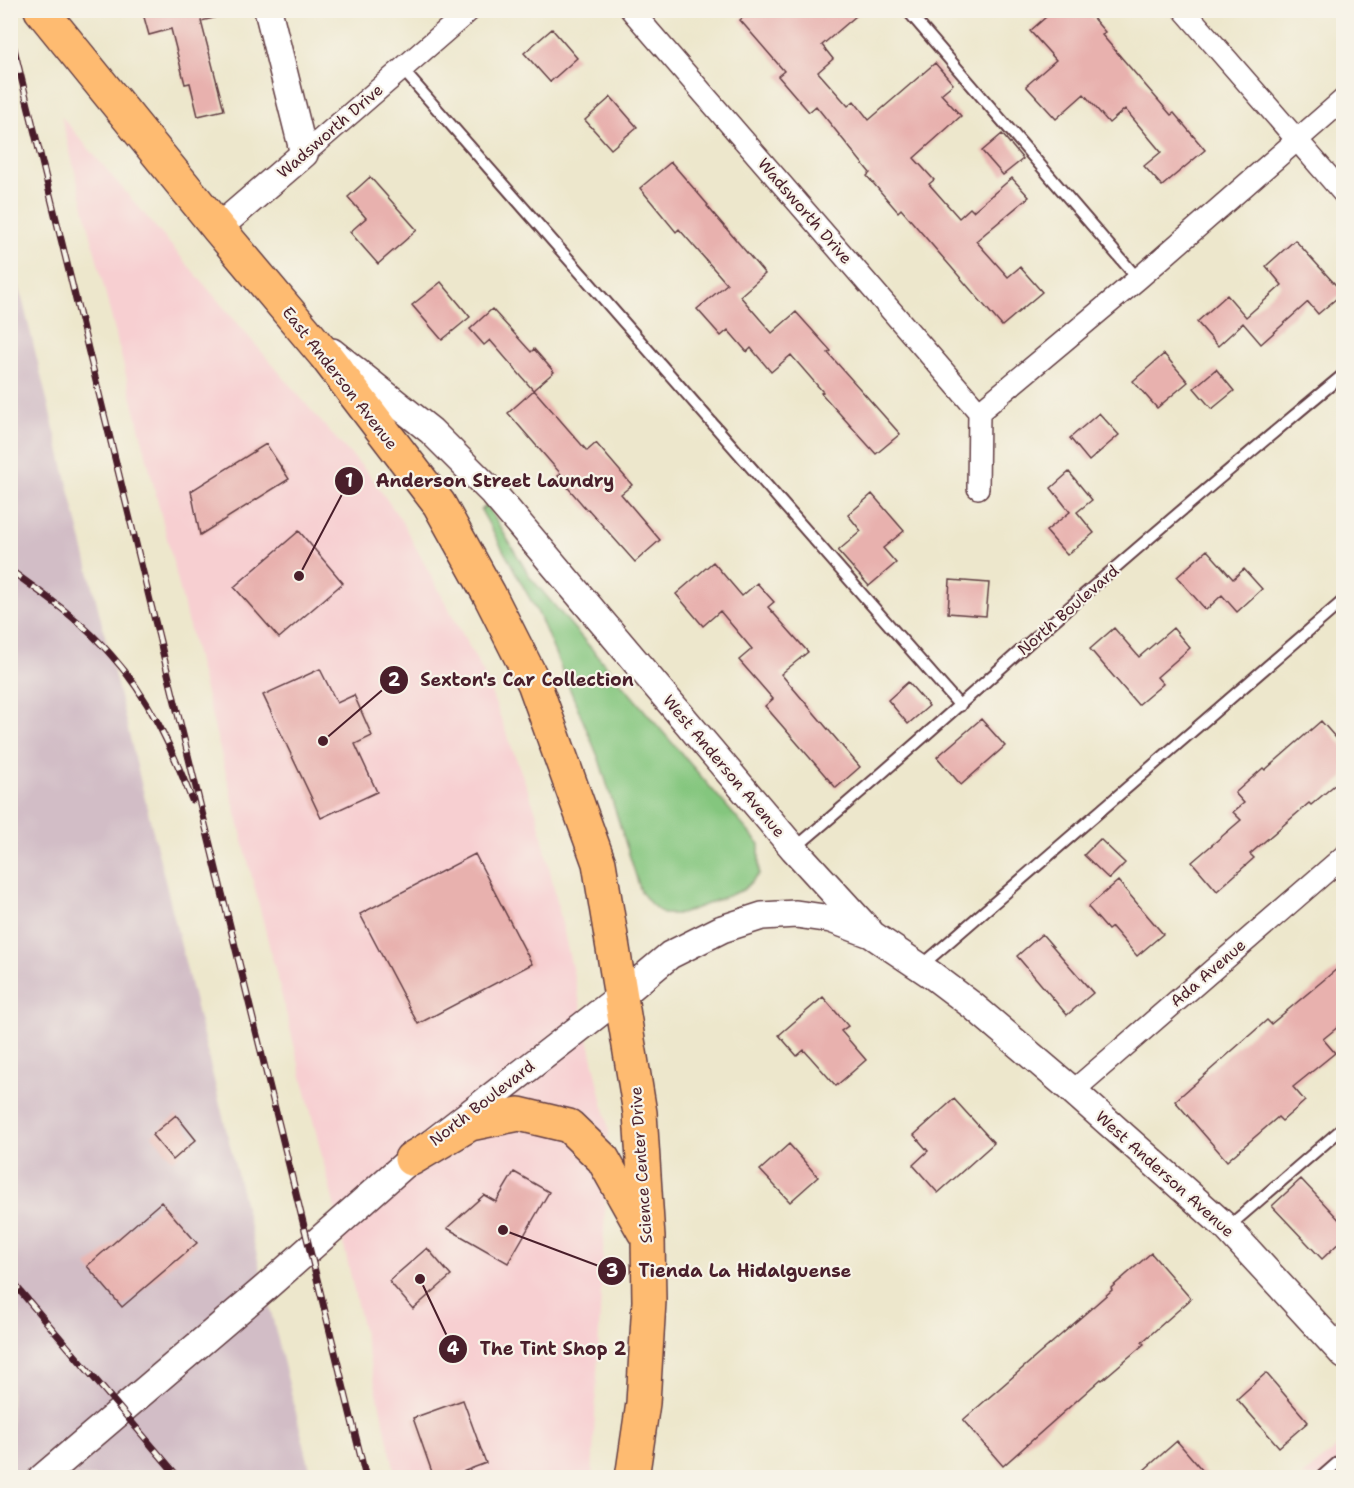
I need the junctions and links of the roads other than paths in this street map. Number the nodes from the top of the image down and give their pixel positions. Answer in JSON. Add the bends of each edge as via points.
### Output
{"nodes":[{"id":1,"x":41,"y":10,"type":"edge"},
{"id":2,"x":268,"y":10,"type":"edge"},
{"id":3,"x":471,"y":10,"type":"edge"},
{"id":4,"x":631,"y":10,"type":"edge"},
{"id":5,"x":907,"y":10,"type":"edge"},
{"id":6,"x":1185,"y":10,"type":"edge"},
{"id":7,"x":402,"y":69,"type":"junction"},
{"id":8,"x":1344,"y":99,"type":"edge"},
{"id":9,"x":1296,"y":140,"type":"junction"},
{"id":10,"x":304,"y":154,"type":"junction"},
{"id":11,"x":1344,"y":194,"type":"edge"},
{"id":12,"x":218,"y":228,"type":"junction"},
{"id":13,"x":1138,"y":279,"type":"junction"},
{"id":14,"x":301,"y":327,"type":"junction"},
{"id":15,"x":1344,"y":374,"type":"edge"},
{"id":16,"x":979,"y":412,"type":"junction"},
{"id":17,"x":978,"y":488,"type":"dead end"},
{"id":18,"x":1344,"y":600,"type":"edge"},
{"id":19,"x":960,"y":706,"type":"junction"},
{"id":20,"x":794,"y":849,"type":"junction"},
{"id":21,"x":1344,"y":856,"type":"edge"},
{"id":22,"x":871,"y":934,"type":"junction"},
{"id":23,"x":920,"y":967,"type":"junction"},
{"id":24,"x":621,"y":996,"type":"junction"},
{"id":25,"x":973,"y":1006,"type":"joint"},
{"id":26,"x":1073,"y":1090,"type":"junction"},
{"id":27,"x":1344,"y":1127,"type":"edge"},
{"id":28,"x":411,"y":1159,"type":"junction"},
{"id":29,"x":1227,"y":1228,"type":"junction"},
{"id":30,"x":648,"y":1238,"type":"junction"},
{"id":31,"x":1344,"y":1355,"type":"edge"},
{"id":32,"x":1344,"y":1457,"type":"edge"},
{"id":33,"x":42,"y":1478,"type":"edge"},
{"id":34,"x":632,"y":1478,"type":"edge"},
{"id":35,"x":1320,"y":1478,"type":"edge"}],
"edges":[{"from":1,"to":12,"type":"main road","name":"East Anderson Avenue"},
{"from":2,"to":10,"type":"street"},
{"from":3,"to":7,"type":"street","name":"Wadsworth Drive"},
{"from":4,"to":16,"type":"street","name":"Wadsworth Drive"},
{"from":5,"to":13,"type":"lane"},
{"from":6,"to":9,"type":"street"},
{"from":7,"to":10,"type":"street","name":"Wadsworth Drive"},
{"from":7,"to":19,"type":"lane"},
{"from":8,"to":9,"type":"street"},
{"from":9,"to":11,"type":"street"},
{"from":9,"to":13,"type":"street"},
{"from":10,"to":12,"type":"street","name":"Wadsworth Drive"},
{"from":12,"to":14,"type":"main road","name":"East Anderson Avenue"},
{"from":13,"to":16,"type":"street"},
{"from":14,"to":20,"type":"street","name":"West Anderson Avenue","via":[[431,431],[493,493]]},
{"from":14,"to":24,"type":"main road","name":"East Anderson Avenue","via":[[439,504],[534,683],[598,864]]},
{"from":15,"to":19,"type":"lane","name":"North Boulevard","via":[[1146,541]]},
{"from":16,"to":17,"type":"street"},
{"from":18,"to":23,"type":"lane"},
{"from":19,"to":20,"type":"lane","name":"North Boulevard"},
{"from":20,"to":22,"type":"street","name":"West Anderson Avenue"},
{"from":21,"to":26,"type":"street","name":"Ada Avenue"},
{"from":22,"to":23,"type":"street","name":"North Boulevard"},
{"from":22,"to":24,"type":"street","name":"North Boulevard","via":[[831,919],[796,914],[762,916],[722,929],[670,955]]},
{"from":23,"to":25,"type":"street","name":"North Boulevard"},
{"from":24,"to":28,"type":"street","name":"North Boulevard"},
{"from":24,"to":30,"type":"main road","name":"Science Center Drive","via":[[640,1113]]},
{"from":25,"to":26,"type":"street","name":"West Anderson Avenue"},
{"from":26,"to":29,"type":"street","name":"West Anderson Avenue"},
{"from":27,"to":29,"type":"lane"},
{"from":28,"to":30,"type":"main road","via":[[470,1124],[519,1114],[569,1126],[603,1159]]},
{"from":28,"to":33,"type":"street","name":"North Boulevard"},
{"from":29,"to":31,"type":"street","name":"West Anderson Avenue"},
{"from":30,"to":34,"type":"main road","name":"Science Center Drive","via":[[650,1302],[643,1403]]},
{"from":32,"to":35,"type":"lane"}]}
